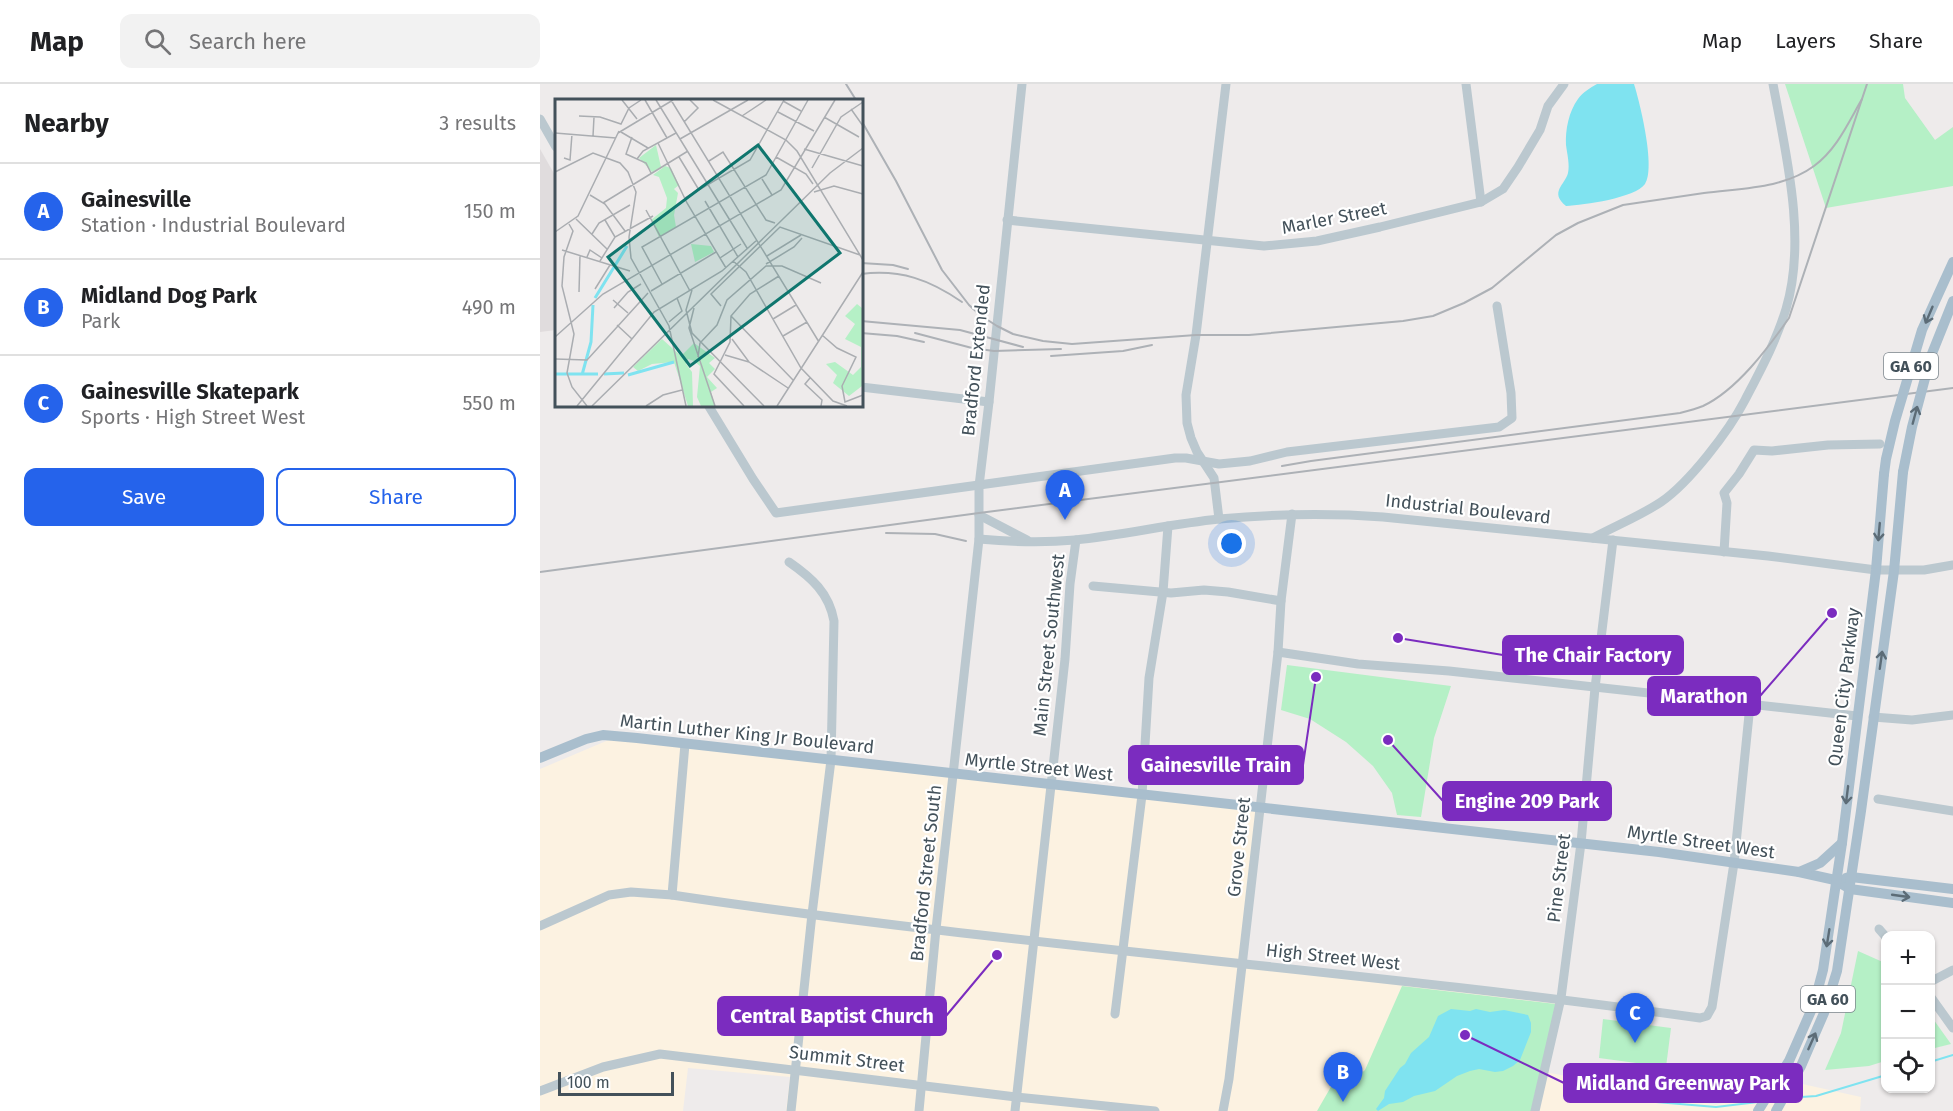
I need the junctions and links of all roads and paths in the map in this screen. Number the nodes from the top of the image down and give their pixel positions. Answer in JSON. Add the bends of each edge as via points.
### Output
{"nodes":[{"id":1,"x":1022,"y":84,"type":"edge"},
{"id":2,"x":1226,"y":84,"type":"edge"},
{"id":3,"x":1466,"y":84,"type":"edge"},
{"id":4,"x":1564,"y":84,"type":"edge"},
{"id":5,"x":1773,"y":84,"type":"edge"},
{"id":6,"x":540,"y":119,"type":"edge"},
{"id":7,"x":555,"y":145,"type":"edge"},
{"id":8,"x":1481,"y":202,"type":"junction"},
{"id":9,"x":1007,"y":220,"type":"junction"},
{"id":10,"x":1206,"y":242,"type":"junction"},
{"id":11,"x":1953,"y":262,"type":"edge"},
{"id":12,"x":1953,"y":301,"type":"edge"},
{"id":13,"x":1497,"y":306,"type":"dead end"},
{"id":14,"x":862,"y":387,"type":"edge"},
{"id":15,"x":989,"y":402,"type":"junction"},
{"id":16,"x":709,"y":406,"type":"edge"},
{"id":17,"x":1880,"y":444,"type":"dead end"},
{"id":18,"x":1204,"y":462,"type":"junction"},
{"id":19,"x":979,"y":486,"type":"junction"},
{"id":20,"x":1292,"y":514,"type":"junction"},
{"id":21,"x":979,"y":515,"type":"junction"},
{"id":22,"x":1219,"y":519,"type":"junction"},
{"id":23,"x":1168,"y":526,"type":"junction"},
{"id":24,"x":1592,"y":538,"type":"junction"},
{"id":25,"x":979,"y":539,"type":"junction"},
{"id":26,"x":1076,"y":540,"type":"junction"},
{"id":27,"x":1613,"y":540,"type":"junction"},
{"id":28,"x":1032,"y":542,"type":"junction"},
{"id":29,"x":1724,"y":552,"type":"junction"},
{"id":30,"x":789,"y":562,"type":"dead end"},
{"id":31,"x":1953,"y":565,"type":"edge"},
{"id":32,"x":1875,"y":570,"type":"junction"},
{"id":33,"x":1894,"y":571,"type":"junction"},
{"id":34,"x":1093,"y":586,"type":"dead end"},
{"id":35,"x":1163,"y":592,"type":"junction"},
{"id":36,"x":1281,"y":601,"type":"junction"},
{"id":37,"x":968,"y":639,"type":"joint"},
{"id":38,"x":1278,"y":652,"type":"junction"},
{"id":39,"x":1595,"y":688,"type":"junction"},
{"id":40,"x":1750,"y":705,"type":"junction"},
{"id":41,"x":1953,"y":715,"type":"edge"},
{"id":42,"x":1857,"y":716,"type":"junction"},
{"id":43,"x":1873,"y":717,"type":"junction"},
{"id":44,"x":685,"y":744,"type":"junction"},
{"id":45,"x":540,"y":758,"type":"edge"},
{"id":46,"x":831,"y":760,"type":"junction"},
{"id":47,"x":953,"y":774,"type":"junction"},
{"id":48,"x":1051,"y":785,"type":"junction"},
{"id":49,"x":1142,"y":795,"type":"junction"},
{"id":50,"x":1878,"y":799,"type":"dead end"},
{"id":51,"x":1260,"y":807,"type":"junction"},
{"id":52,"x":1953,"y":811,"type":"edge"},
{"id":53,"x":1581,"y":843,"type":"junction"},
{"id":54,"x":1842,"y":843,"type":"junction"},
{"id":55,"x":1734,"y":863,"type":"junction"},
{"id":56,"x":1799,"y":872,"type":"junction"},
{"id":57,"x":1851,"y":877,"type":"junction"},
{"id":58,"x":1835,"y":880,"type":"junction"},
{"id":59,"x":1850,"y":889,"type":"junction"},
{"id":60,"x":1953,"y":889,"type":"edge"},
{"id":61,"x":672,"y":895,"type":"junction"},
{"id":62,"x":1953,"y":903,"type":"edge"},
{"id":63,"x":812,"y":914,"type":"junction"},
{"id":64,"x":540,"y":926,"type":"edge"},
{"id":65,"x":936,"y":929,"type":"junction"},
{"id":66,"x":1879,"y":929,"type":"dead end"},
{"id":67,"x":1881,"y":931,"type":"edge"},
{"id":68,"x":1033,"y":940,"type":"junction"},
{"id":69,"x":1123,"y":949,"type":"junction"},
{"id":70,"x":1243,"y":964,"type":"junction"},
{"id":71,"x":1953,"y":970,"type":"edge"},
{"id":72,"x":1935,"y":979,"type":"edge"},
{"id":73,"x":1561,"y":998,"type":"junction"},
{"id":74,"x":1935,"y":1003,"type":"edge"},
{"id":75,"x":1115,"y":1014,"type":"dead end"},
{"id":76,"x":1953,"y":1028,"type":"edge"},
{"id":77,"x":796,"y":1070,"type":"junction"},
{"id":78,"x":921,"y":1085,"type":"junction"},
{"id":79,"x":540,"y":1091,"type":"edge"},
{"id":80,"x":1016,"y":1096,"type":"junction"},
{"id":81,"x":1102,"y":1108,"type":"edge"},
{"id":82,"x":791,"y":1111,"type":"edge"},
{"id":83,"x":919,"y":1111,"type":"edge"},
{"id":84,"x":1015,"y":1111,"type":"edge"},
{"id":85,"x":1155,"y":1111,"type":"edge"},
{"id":86,"x":1223,"y":1111,"type":"edge"},
{"id":87,"x":1535,"y":1111,"type":"edge"},
{"id":88,"x":1758,"y":1111,"type":"edge"},
{"id":89,"x":1776,"y":1111,"type":"edge"}],
"edges":[{"from":1,"to":9,"type":"street","name":"Bradford Extended"},
{"from":2,"to":10,"type":"street"},
{"from":3,"to":8,"type":"street"},
{"from":4,"to":8,"type":"street","name":"Marler Street","via":[[1503,189]]},
{"from":5,"to":24,"type":"street","via":[[1791,180],[1794,232],[1787,307],[1778,334],[1736,416],[1682,483],[1662,501]]},
{"from":6,"to":7,"type":"street"},
{"from":8,"to":10,"type":"street","name":"Marler Street","via":[[1317,242],[1264,246]]},
{"from":9,"to":10,"type":"street","name":"Marler Street"},
{"from":9,"to":15,"type":"street","name":"Bradford Extended"},
{"from":10,"to":18,"type":"street","via":[[1186,395],[1191,438]]},
{"from":11,"to":32,"type":"main road","name":"Queen City Parkway","number":"GA 60","one_way":true,"bridge":true,"via":[[1922,330],[1894,421],[1884,474]]},
{"from":33,"to":12,"type":"main road","name":"Queen City Parkway","number":"GA 60","one_way":true,"bridge":true,"via":[[1903,472],[1912,427],[1931,356]]},
{"from":13,"to":18,"type":"street","via":[[1512,418],[1499,427],[1287,452],[1250,461]]},
{"from":14,"to":15,"type":"street"},
{"from":15,"to":19,"type":"street","name":"Bradford Extended"},
{"from":16,"to":19,"type":"street","via":[[776,513]]},
{"from":17,"to":29,"type":"street","via":[[1754,450],[1724,493]]},
{"from":18,"to":19,"type":"street","via":[[1175,459]]},
{"from":18,"to":22,"type":"street","via":[[1214,478]]},
{"from":19,"to":21,"type":"street","name":"Bradford Extended"},
{"from":20,"to":22,"type":"street","name":"Industrial Boulevard"},
{"from":20,"to":24,"type":"street","name":"Industrial Boulevard","via":[[1383,517]]},
{"from":20,"to":36,"type":"street","name":"Grove Street"},
{"from":21,"to":25,"type":"street","name":"Bradford Extended"},
{"from":21,"to":28,"type":"street"},
{"from":22,"to":23,"type":"street","name":"Industrial Boulevard"},
{"from":23,"to":26,"type":"street","name":"Industrial Boulevard"},
{"from":23,"to":35,"type":"street"},
{"from":24,"to":27,"type":"street","name":"Industrial Boulevard"},
{"from":25,"to":28,"type":"street","name":"Industrial Boulevard"},
{"from":25,"to":37,"type":"street","name":"Bradford Extended"},
{"from":26,"to":28,"type":"street","name":"Industrial Boulevard"},
{"from":26,"to":48,"type":"street","name":"Main Street Southwest"},
{"from":27,"to":29,"type":"street","name":"Industrial Boulevard"},
{"from":27,"to":39,"type":"street","name":"Pine Street"},
{"from":29,"to":32,"type":"street","name":"Industrial Boulevard"},
{"from":30,"to":46,"type":"street","via":[[822,590],[832,615]]},
{"from":31,"to":33,"type":"street","name":"Industrial Boulevard"},
{"from":32,"to":33,"type":"street","name":"Industrial Boulevard"},
{"from":32,"to":42,"type":"main road","name":"Queen City Parkway","number":"GA 60"},
{"from":43,"to":33,"type":"main road","name":"Queen City Parkway","number":"GA 60","one_way":true},
{"from":34,"to":35,"type":"street"},
{"from":35,"to":36,"type":"street","via":[[1204,590]]},
{"from":35,"to":49,"type":"street","via":[[1149,678]]},
{"from":36,"to":38,"type":"street","name":"Grove Street"},
{"from":37,"to":47,"type":"street","name":"Bradford Street South"},
{"from":38,"to":39,"type":"street"},
{"from":38,"to":51,"type":"street","name":"Grove Street"},
{"from":39,"to":40,"type":"street"},
{"from":39,"to":53,"type":"street","name":"Pine Street"},
{"from":40,"to":42,"type":"street"},
{"from":40,"to":55,"type":"street"},
{"from":41,"to":43,"type":"street","via":[[1912,720]]},
{"from":42,"to":43,"type":"main road"},
{"from":42,"to":54,"type":"main road","name":"Queen City Parkway","number":"GA 60","one_way":true},
{"from":43,"to":57,"type":"main road","name":"Queen City Parkway","number":"GA 60"},
{"from":44,"to":45,"type":"main road","name":"Martin Luther King Jr Boulevard","via":[[603,735]]},
{"from":44,"to":46,"type":"main road","name":"Martin Luther King Jr Boulevard"},
{"from":44,"to":61,"type":"street"},
{"from":46,"to":47,"type":"main road","name":"Martin Luther King Jr Boulevard"},
{"from":46,"to":63,"type":"street"},
{"from":47,"to":48,"type":"main road","name":"Myrtle Street West"},
{"from":47,"to":65,"type":"street","name":"Bradford Street South"},
{"from":48,"to":49,"type":"main road","name":"Myrtle Street West"},
{"from":48,"to":68,"type":"street","name":"Main Street Southwest"},
{"from":49,"to":51,"type":"main road","name":"Myrtle Street West"},
{"from":49,"to":69,"type":"street"},
{"from":50,"to":52,"type":"street"},
{"from":51,"to":53,"type":"main road","name":"Myrtle Street West"},
{"from":51,"to":70,"type":"street","name":"Grove Street"},
{"from":53,"to":55,"type":"main road","name":"Myrtle Street West"},
{"from":53,"to":73,"type":"street","name":"Pine Street"},
{"from":54,"to":56,"type":"main road","via":[[1820,863]]},
{"from":54,"to":58,"type":"main road","name":"Queen City Parkway","number":"GA 60"},
{"from":55,"to":56,"type":"main road","name":"Myrtle Street West"},
{"from":55,"to":73,"type":"street","name":"High Street West","via":[[1712,1007],[1707,1016]]},
{"from":56,"to":58,"type":"main road","name":"Myrtle Street West"},
{"from":57,"to":58,"type":"main road"},
{"from":57,"to":59,"type":"main road","name":"Queen City Parkway","number":"GA 60"},
{"from":57,"to":60,"type":"main road"},
{"from":58,"to":59,"type":"main road"},
{"from":58,"to":88,"type":"main road","name":"Queen City Parkway","number":"GA 60","one_way":true,"via":[[1828,942],[1814,1004],[1789,1061]]},
{"from":59,"to":62,"type":"main road","one_way":true},
{"from":89,"to":59,"type":"main road","name":"Queen City Parkway","number":"GA 60","one_way":true,"via":[[1824,1013],[1837,971]]},
{"from":61,"to":63,"type":"street","name":"High Street West"},
{"from":61,"to":64,"type":"street","name":"High Street West","via":[[631,892],[609,896]]},
{"from":63,"to":65,"type":"street","name":"High Street West"},
{"from":63,"to":77,"type":"street"},
{"from":65,"to":68,"type":"street","name":"High Street West"},
{"from":65,"to":78,"type":"street","name":"Bradford Street South"},
{"from":66,"to":67,"type":"street"},
{"from":68,"to":69,"type":"street","name":"High Street West"},
{"from":68,"to":80,"type":"street","name":"Main Street Southwest"},
{"from":69,"to":70,"type":"street","name":"High Street West"},
{"from":69,"to":75,"type":"street"},
{"from":70,"to":73,"type":"street","name":"High Street West"},
{"from":70,"to":86,"type":"street","name":"Grove Street"},
{"from":71,"to":72,"type":"street"},
{"from":73,"to":87,"type":"street","name":"Pine Street"},
{"from":74,"to":76,"type":"street"},
{"from":77,"to":78,"type":"street","name":"Summit Street"},
{"from":77,"to":79,"type":"street","name":"Summit Street","via":[[660,1054],[603,1066]]},
{"from":77,"to":82,"type":"street"},
{"from":78,"to":80,"type":"street","name":"Summit Street"},
{"from":78,"to":83,"type":"street","name":"Bradford Street South"},
{"from":80,"to":81,"type":"street","name":"Summit Street"},
{"from":80,"to":84,"type":"street","name":"Main Street Southwest"},
{"from":81,"to":85,"type":"street","name":"Summit Street"}]}
